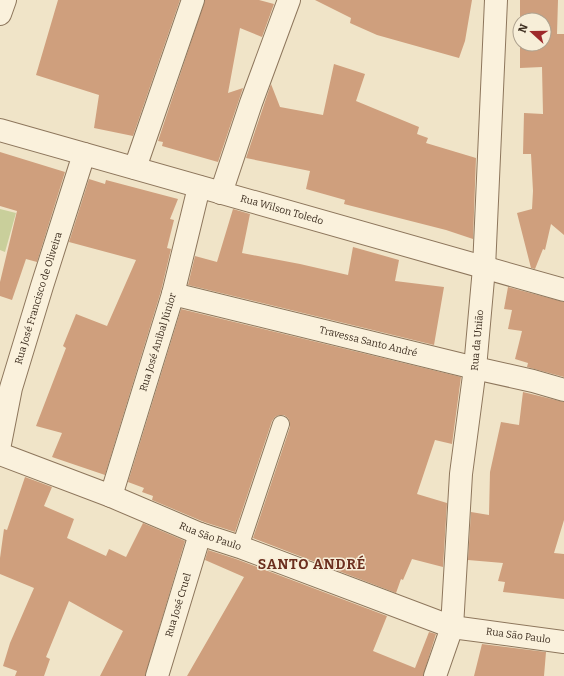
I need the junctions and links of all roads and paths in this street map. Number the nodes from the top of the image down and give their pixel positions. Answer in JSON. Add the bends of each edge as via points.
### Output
{"nodes":[{"id":1,"x":5,"y":0,"type":"edge"},
{"id":2,"x":192,"y":0,"type":"edge"},
{"id":3,"x":289,"y":0,"type":"edge"},
{"id":4,"x":496,"y":0,"type":"edge"},
{"id":5,"x":0,"y":14,"type":"edge"},
{"id":6,"x":0,"y":130,"type":"edge"},
{"id":7,"x":84,"y":154,"type":"junction"},
{"id":8,"x":135,"y":168,"type":"junction"},
{"id":9,"x":199,"y":187,"type":"junction"},
{"id":10,"x":221,"y":193,"type":"junction"},
{"id":11,"x":484,"y":268,"type":"junction"},
{"id":12,"x":564,"y":290,"type":"edge"},
{"id":13,"x":173,"y":294,"type":"junction"},
{"id":14,"x":475,"y":368,"type":"junction"},
{"id":15,"x":564,"y":390,"type":"edge"},
{"id":16,"x":281,"y":424,"type":"dead end"},
{"id":17,"x":0,"y":444,"type":"edge"},
{"id":18,"x":0,"y":454,"type":"edge"},
{"id":19,"x":112,"y":496,"type":"junction"},
{"id":20,"x":200,"y":534,"type":"junction"},
{"id":21,"x":240,"y":547,"type":"junction"},
{"id":22,"x":452,"y":627,"type":"junction"},
{"id":23,"x":564,"y":642,"type":"edge"},
{"id":24,"x":157,"y":676,"type":"edge"},
{"id":25,"x":435,"y":676,"type":"edge"}],
"edges":[{"from":1,"to":5,"type":"street"},
{"from":2,"to":8,"type":"street"},
{"from":3,"to":10,"type":"street"},
{"from":4,"to":11,"type":"street","name":"Rua da União"},
{"from":6,"to":7,"type":"street","name":"Rua Wilson Toledo"},
{"from":7,"to":8,"type":"street","name":"Rua Wilson Toledo"},
{"from":7,"to":17,"type":"street","name":"Rua José Francisco de Oliveira","via":[[11,388]]},
{"from":8,"to":9,"type":"street","name":"Rua Wilson Toledo"},
{"from":9,"to":10,"type":"street","name":"Rua Wilson Toledo"},
{"from":9,"to":13,"type":"street","name":"Rua José Anibal Júnior"},
{"from":10,"to":11,"type":"street","name":"Rua Wilson Toledo"},
{"from":11,"to":12,"type":"street","name":"Rua Wilson Toledo"},
{"from":11,"to":14,"type":"street","name":"Rua da União"},
{"from":13,"to":14,"type":"street","name":"Travessa Santo André"},
{"from":13,"to":19,"type":"street","name":"Rua José Anibal Júnior"},
{"from":14,"to":15,"type":"street","name":"Travessa Santo André"},
{"from":14,"to":22,"type":"street","name":"Rua da União","via":[[461,474]]},
{"from":16,"to":21,"type":"lane"},
{"from":18,"to":19,"type":"street","name":"Rua São Paulo"},
{"from":19,"to":20,"type":"street","name":"Rua São Paulo"},
{"from":20,"to":21,"type":"street","name":"Rua São Paulo"},
{"from":20,"to":24,"type":"street","name":"Rua José Cruel"},
{"from":21,"to":22,"type":"street","name":"Rua São Paulo"},
{"from":22,"to":23,"type":"street","name":"Rua São Paulo"},
{"from":22,"to":25,"type":"street","name":"Rua da União"}]}
